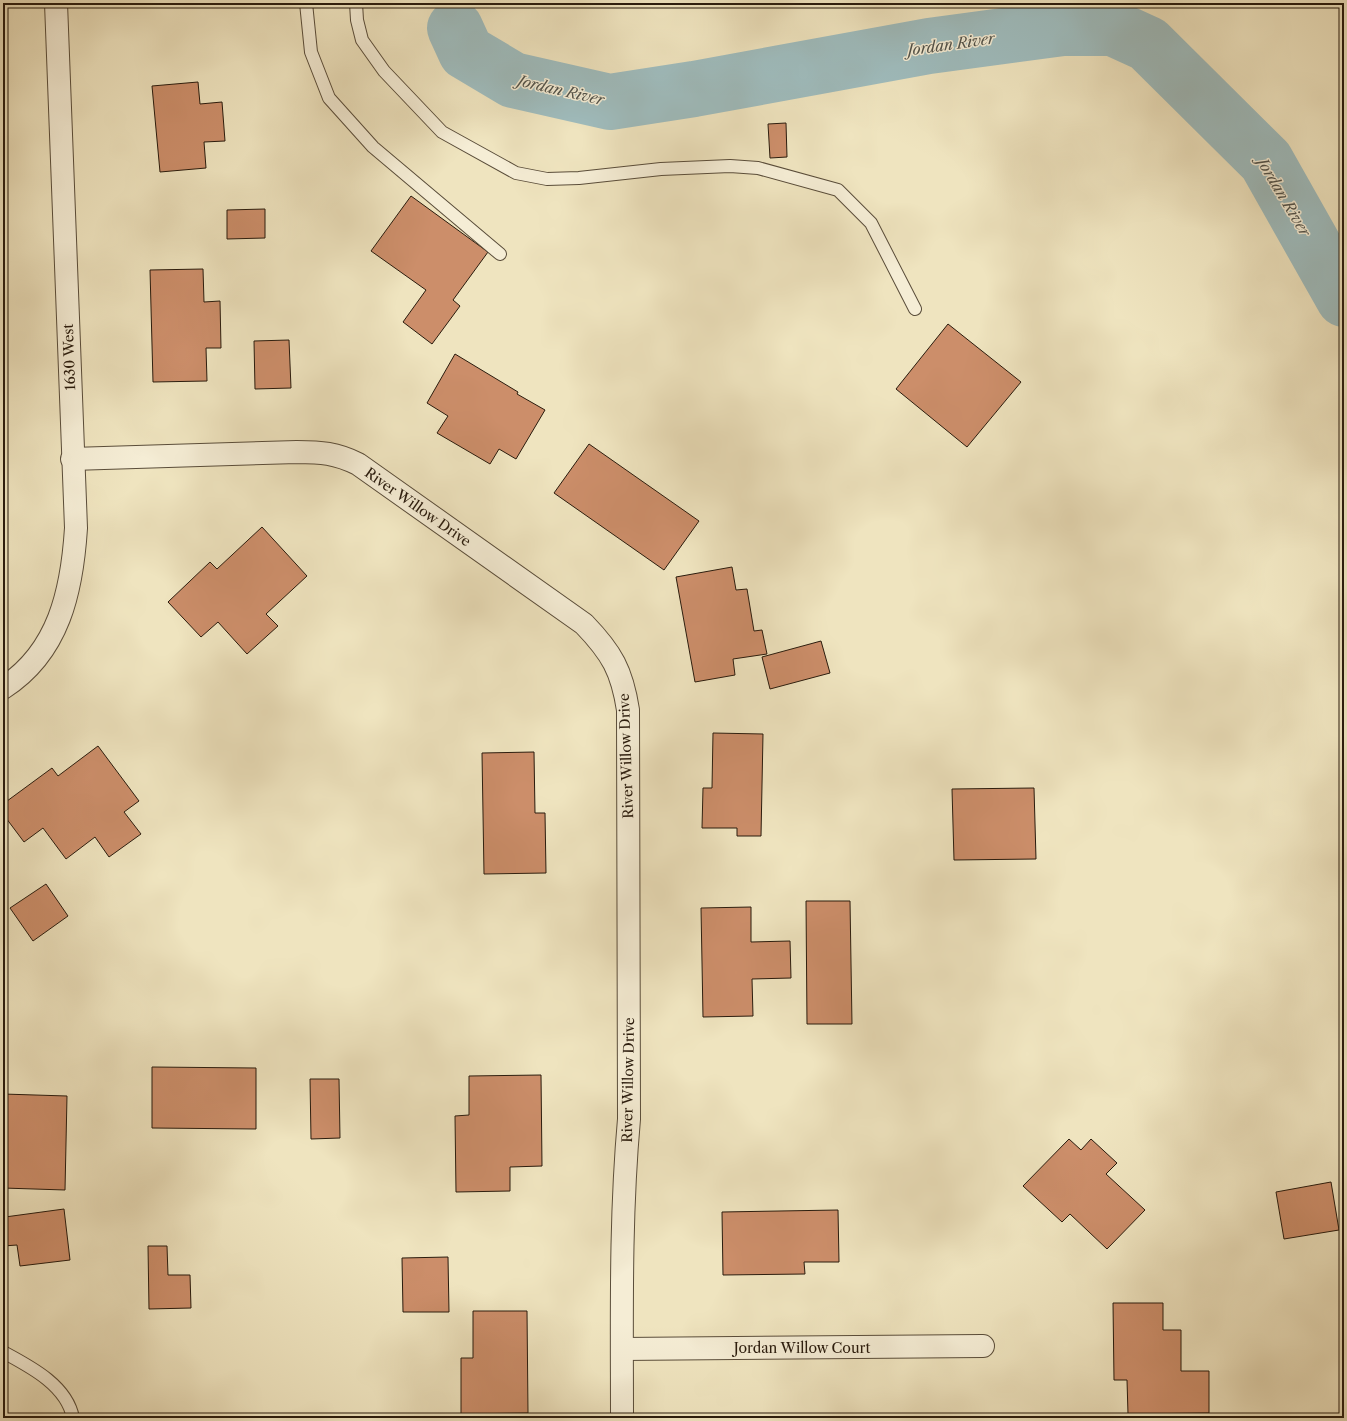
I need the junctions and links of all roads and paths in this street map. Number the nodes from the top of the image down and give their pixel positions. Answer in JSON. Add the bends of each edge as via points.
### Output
{"nodes":[{"id":1,"x":56,"y":3,"type":"edge"},
{"id":2,"x":306,"y":3,"type":"edge"},
{"id":3,"x":356,"y":3,"type":"edge"},
{"id":4,"x":500,"y":254,"type":"dead end"},
{"id":5,"x":915,"y":309,"type":"dead end"},
{"id":6,"x":72,"y":459,"type":"junction"},
{"id":7,"x":3,"y":688,"type":"edge"},
{"id":8,"x":982,"y":1346,"type":"dead end"},
{"id":9,"x":622,"y":1349,"type":"junction"},
{"id":10,"x":3,"y":1352,"type":"edge"},
{"id":11,"x":73,"y":1418,"type":"edge"},
{"id":12,"x":622,"y":1418,"type":"edge"}],
"edges":[{"from":1,"to":6,"type":"street","name":"1630 West"},
{"from":2,"to":4,"type":"lane","via":[[311,52],[329,98],[373,147]]},
{"from":3,"to":5,"type":"lane","via":[[362,40],[384,71],[442,132],[516,173],[547,179],[579,178],[660,169],[730,166],[758,168],[838,190],[871,224]]},
{"from":6,"to":7,"type":"street","name":"1630 West","via":[[76,528],[74,565],[65,602],[50,638],[38,657],[25,673]]},
{"from":6,"to":9,"type":"street","name":"River Willow Drive","via":[[297,452],[342,456],[358,464],[584,624],[602,643],[614,662],[624,685],[628,710],[629,1119],[622,1237]]},
{"from":8,"to":9,"type":"street","name":"Jordan Willow Court"},
{"from":9,"to":12,"type":"street","name":"River Willow Drive"},
{"from":10,"to":11,"type":"lane","via":[[30,1366],[61,1392]]}]}
